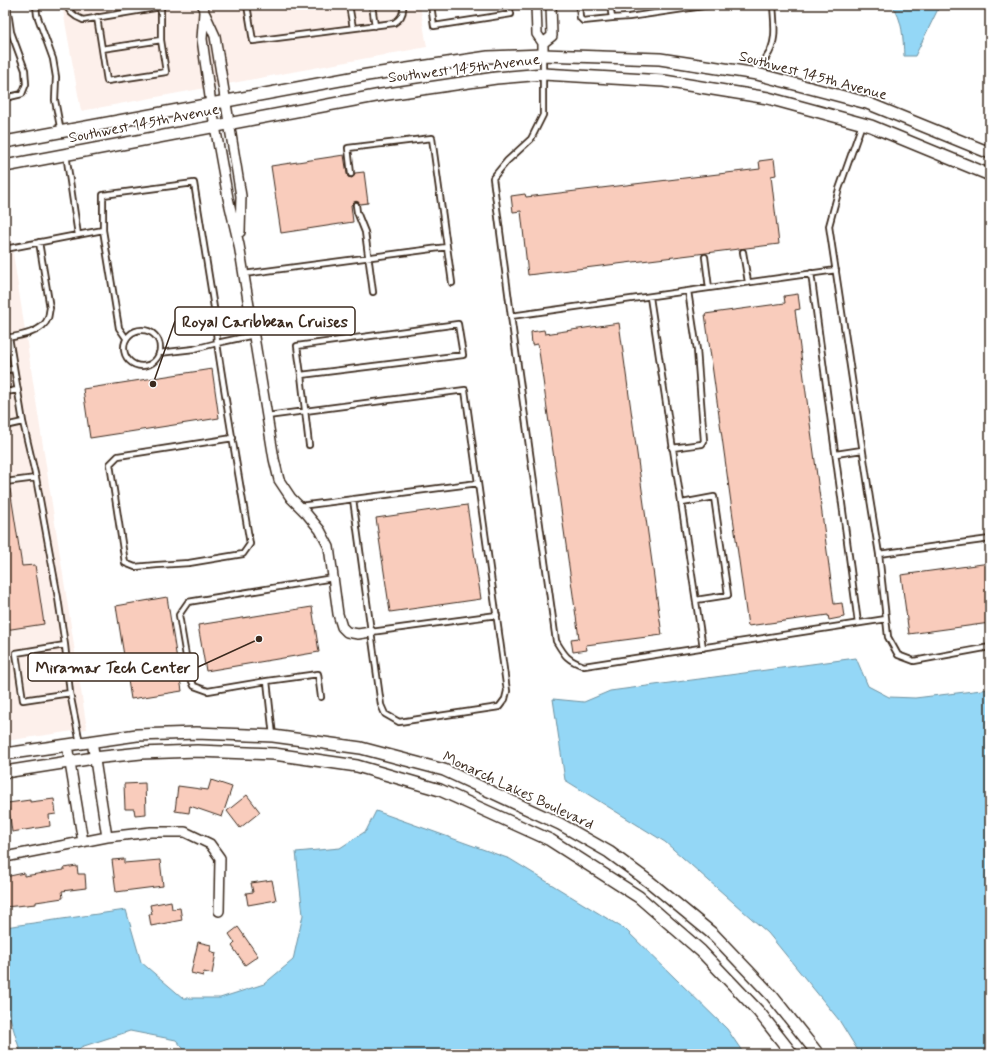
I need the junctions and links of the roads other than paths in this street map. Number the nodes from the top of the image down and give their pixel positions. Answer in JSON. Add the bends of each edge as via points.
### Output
{"nodes":[{"id":1,"x":7,"y":5,"type":"edge"},
{"id":2,"x":36,"y":5,"type":"edge"},
{"id":3,"x":67,"y":5,"type":"edge"},
{"id":4,"x":247,"y":5,"type":"edge"},
{"id":5,"x":349,"y":5,"type":"edge"},
{"id":6,"x":372,"y":5,"type":"edge"},
{"id":7,"x":403,"y":5,"type":"edge"},
{"id":8,"x":431,"y":5,"type":"edge"},
{"id":9,"x":509,"y":5,"type":"edge"},
{"id":10,"x":536,"y":5,"type":"edge"},
{"id":11,"x":551,"y":5,"type":"edge"},
{"id":12,"x":579,"y":5,"type":"edge"},
{"id":13,"x":610,"y":5,"type":"edge"},
{"id":14,"x":710,"y":5,"type":"edge"},
{"id":15,"x":773,"y":5,"type":"edge"},
{"id":16,"x":161,"y":6,"type":"edge"},
{"id":17,"x":204,"y":9,"type":"edge"},
{"id":18,"x":97,"y":17,"type":"junction"},
{"id":19,"x":612,"y":18,"type":"junction"},
{"id":20,"x":375,"y":26,"type":"junction"},
{"id":21,"x":353,"y":28,"type":"junction"},
{"id":22,"x":161,"y":40,"type":"junction"},
{"id":23,"x":544,"y":43,"type":"junction"},
{"id":24,"x":102,"y":49,"type":"junction"},
{"id":25,"x":543,"y":55,"type":"junction"},
{"id":26,"x":753,"y":73,"type":"junction"},
{"id":27,"x":543,"y":74,"type":"junction"},
{"id":28,"x":5,"y":98,"type":"edge"},
{"id":29,"x":225,"y":101,"type":"junction"},
{"id":30,"x":211,"y":104,"type":"junction"},
{"id":31,"x":229,"y":124,"type":"junction"},
{"id":32,"x":862,"y":124,"type":"junction"},
{"id":33,"x":215,"y":126,"type":"junction"},
{"id":34,"x":61,"y":132,"type":"junction"},
{"id":35,"x":5,"y":142,"type":"edge"},
{"id":36,"x":990,"y":153,"type":"edge"},
{"id":37,"x":66,"y":154,"type":"junction"},
{"id":38,"x":5,"y":166,"type":"edge"},
{"id":39,"x":351,"y":174,"type":"dead end"},
{"id":40,"x":990,"y":175,"type":"edge"},
{"id":41,"x":356,"y":205,"type":"dead end"},
{"id":42,"x":103,"y":230,"type":"junction"},
{"id":43,"x":78,"y":235,"type":"junction"},
{"id":44,"x":39,"y":242,"type":"junction"},
{"id":45,"x":239,"y":245,"type":"junction"},
{"id":46,"x":447,"y":247,"type":"junction"},
{"id":47,"x":5,"y":249,"type":"edge"},
{"id":48,"x":743,"y":252,"type":"dead end"},
{"id":49,"x":368,"y":257,"type":"junction"},
{"id":50,"x":705,"y":257,"type":"dead end"},
{"id":51,"x":836,"y":270,"type":"junction"},
{"id":52,"x":811,"y":273,"type":"junction"},
{"id":53,"x":244,"y":274,"type":"junction"},
{"id":54,"x":748,"y":282,"type":"junction"},
{"id":55,"x":452,"y":283,"type":"dead end"},
{"id":56,"x":709,"y":288,"type":"junction"},
{"id":57,"x":688,"y":291,"type":"junction"},
{"id":58,"x":373,"y":292,"type":"dead end"},
{"id":59,"x":650,"y":297,"type":"junction"},
{"id":60,"x":511,"y":316,"type":"junction"},
{"id":61,"x":254,"y":335,"type":"junction"},
{"id":62,"x":7,"y":338,"type":"edge"},
{"id":63,"x":126,"y":338,"type":"junction"},
{"id":64,"x":217,"y":342,"type":"junction"},
{"id":65,"x":159,"y":353,"type":"junction"},
{"id":66,"x":14,"y":369,"type":"junction"},
{"id":67,"x":5,"y":370,"type":"edge"},
{"id":68,"x":301,"y":375,"type":"junction"},
{"id":69,"x":18,"y":390,"type":"junction"},
{"id":70,"x":5,"y":392,"type":"edge"},
{"id":71,"x":305,"y":411,"type":"junction"},
{"id":72,"x":267,"y":416,"type":"junction"},
{"id":73,"x":23,"y":422,"type":"junction"},
{"id":74,"x":5,"y":426,"type":"edge"},
{"id":75,"x":233,"y":438,"type":"junction"},
{"id":76,"x":309,"y":445,"type":"dead end"},
{"id":77,"x":672,"y":448,"type":"junction"},
{"id":78,"x":862,"y":450,"type":"junction"},
{"id":79,"x":836,"y":454,"type":"junction"},
{"id":80,"x":36,"y":478,"type":"junction"},
{"id":81,"x":5,"y":482,"type":"edge"},
{"id":82,"x":478,"y":483,"type":"junction"},
{"id":83,"x":353,"y":499,"type":"junction"},
{"id":84,"x":682,"y":503,"type":"junction"},
{"id":85,"x":300,"y":506,"type":"junction"},
{"id":86,"x":990,"y":539,"type":"edge"},
{"id":87,"x":879,"y":554,"type":"junction"},
{"id":88,"x":333,"y":578,"type":"junction"},
{"id":89,"x":696,"y":600,"type":"junction"},
{"id":90,"x":497,"y":614,"type":"junction"},
{"id":91,"x":886,"y":619,"type":"junction"},
{"id":92,"x":858,"y":623,"type":"junction"},
{"id":93,"x":371,"y":632,"type":"junction"},
{"id":94,"x":65,"y":645,"type":"junction"},
{"id":95,"x":990,"y":647,"type":"edge"},
{"id":96,"x":703,"y":648,"type":"junction"},
{"id":97,"x":268,"y":681,"type":"junction"},
{"id":98,"x":70,"y":693,"type":"junction"},
{"id":99,"x":321,"y":697,"type":"dead end"},
{"id":100,"x":273,"y":736,"type":"junction"},
{"id":101,"x":92,"y":741,"type":"junction"},
{"id":102,"x":80,"y":743,"type":"junction"},
{"id":103,"x":67,"y":745,"type":"junction"},
{"id":104,"x":5,"y":754,"type":"edge"},
{"id":105,"x":94,"y":758,"type":"junction"},
{"id":106,"x":70,"y":762,"type":"junction"},
{"id":107,"x":5,"y":772,"type":"edge"},
{"id":108,"x":107,"y":838,"type":"junction"},
{"id":109,"x":83,"y":842,"type":"junction"},
{"id":110,"x":5,"y":857,"type":"edge"},
{"id":111,"x":219,"y":911,"type":"dead end"},
{"id":112,"x":792,"y":1054,"type":"edge"},
{"id":113,"x":818,"y":1054,"type":"edge"}],
"edges":[{"from":1,"to":28,"type":"lane","via":[[11,32],[25,70],[26,84],[22,94]]},
{"from":2,"to":34,"type":"lane","via":[[54,65],[55,100]]},
{"from":3,"to":18,"type":"lane","via":[[74,16],[83,20]]},
{"from":4,"to":21,"type":"lane","via":[[253,41]]},
{"from":5,"to":21,"type":"lane"},
{"from":6,"to":20,"type":"lane"},
{"from":7,"to":20,"type":"lane","via":[[404,10],[400,19],[394,23]]},
{"from":8,"to":9,"type":"lane","via":[[434,26],[510,14]]},
{"from":10,"to":23,"type":"street","via":[[537,34]]},
{"from":11,"to":23,"type":"street","via":[[552,36]]},
{"from":12,"to":19,"type":"lane","via":[[580,18],[583,21]]},
{"from":13,"to":19,"type":"lane"},
{"from":14,"to":19,"type":"lane"},
{"from":15,"to":26,"type":"lane","via":[[775,36],[771,50]]},
{"from":16,"to":18,"type":"lane"},
{"from":16,"to":22,"type":"lane"},
{"from":17,"to":29,"type":"street","via":[[215,36]]},
{"from":17,"to":30,"type":"street","via":[[202,39]]},
{"from":18,"to":24,"type":"lane"},
{"from":20,"to":21,"type":"lane"},
{"from":22,"to":24,"type":"lane"},
{"from":22,"to":24,"type":"lane","via":[[166,72],[107,81]]},
{"from":23,"to":25,"type":"street"},
{"from":25,"to":26,"type":"street","name":"Southwest 145th Avenue","via":[[660,59]]},
{"from":25,"to":27,"type":"lane"},
{"from":25,"to":29,"type":"street","name":"Southwest 145th Avenue","via":[[488,57],[368,75]]},
{"from":26,"to":36,"type":"street","name":"Southwest 145th Avenue","via":[[867,103]]},
{"from":27,"to":31,"type":"street","name":"Southwest 145th Avenue","via":[[496,78],[381,95]]},
{"from":27,"to":32,"type":"street","name":"Southwest 145th Avenue","via":[[664,81],[768,98]]},
{"from":27,"to":60,"type":"lane","via":[[543,115],[531,139],[493,178]]},
{"from":29,"to":30,"type":"street","name":"Southwest 145th Avenue"},
{"from":29,"to":31,"type":"street"},
{"from":30,"to":33,"type":"street"},
{"from":30,"to":34,"type":"street","name":"Southwest 145th Avenue"},
{"from":31,"to":33,"type":"street","name":"Southwest 145th Avenue"},
{"from":31,"to":45,"type":"street","via":[[241,196]]},
{"from":32,"to":40,"type":"street","name":"Southwest 145th Avenue"},
{"from":32,"to":51,"type":"lane","via":[[829,226]]},
{"from":33,"to":37,"type":"street","name":"Southwest 145th Avenue"},
{"from":33,"to":45,"type":"street"},
{"from":34,"to":35,"type":"street","name":"Southwest 145th Avenue"},
{"from":37,"to":38,"type":"street","name":"Southwest 145th Avenue"},
{"from":37,"to":43,"type":"lane"},
{"from":39,"to":46,"type":"lane","via":[[348,148],[432,138]]},
{"from":41,"to":49,"type":"lane","via":[[365,232]]},
{"from":42,"to":43,"type":"lane"},
{"from":42,"to":63,"type":"lane","via":[[119,328]]},
{"from":42,"to":64,"type":"lane","via":[[103,195],[194,183],[215,314]]},
{"from":43,"to":44,"type":"lane"},
{"from":44,"to":47,"type":"lane"},
{"from":44,"to":62,"type":"lane","via":[[50,308],[48,319],[34,331]]},
{"from":45,"to":53,"type":"street"},
{"from":46,"to":49,"type":"lane"},
{"from":46,"to":55,"type":"lane"},
{"from":48,"to":54,"type":"lane"},
{"from":49,"to":53,"type":"lane"},
{"from":49,"to":58,"type":"lane"},
{"from":50,"to":56,"type":"lane"},
{"from":51,"to":52,"type":"lane"},
{"from":51,"to":78,"type":"lane"},
{"from":52,"to":54,"type":"lane"},
{"from":52,"to":79,"type":"lane"},
{"from":53,"to":61,"type":"street"},
{"from":54,"to":56,"type":"lane"},
{"from":56,"to":57,"type":"lane"},
{"from":57,"to":59,"type":"lane"},
{"from":57,"to":77,"type":"lane","via":[[697,350],[704,441],[702,444]]},
{"from":59,"to":60,"type":"lane"},
{"from":59,"to":77,"type":"lane"},
{"from":60,"to":96,"type":"lane","via":[[556,641],[564,655],[584,666]]},
{"from":61,"to":64,"type":"lane"},
{"from":61,"to":72,"type":"street"},
{"from":62,"to":66,"type":"lane"},
{"from":63,"to":65,"type":"lane","via":[[134,331],[150,332],[158,340]]},
{"from":63,"to":65,"type":"lane","via":[[125,354],[132,363],[149,364]]},
{"from":64,"to":65,"type":"lane","via":[[194,349]]},
{"from":64,"to":75,"type":"lane"},
{"from":66,"to":67,"type":"lane"},
{"from":66,"to":69,"type":"lane"},
{"from":68,"to":68,"type":"lane","via":[[463,355],[458,324],[297,346]]},
{"from":68,"to":71,"type":"lane"},
{"from":69,"to":70,"type":"lane"},
{"from":69,"to":73,"type":"lane"},
{"from":71,"to":72,"type":"lane"},
{"from":71,"to":76,"type":"lane"},
{"from":71,"to":82,"type":"lane","via":[[465,390]]},
{"from":72,"to":85,"type":"street","via":[[279,480]]},
{"from":73,"to":74,"type":"lane"},
{"from":73,"to":80,"type":"lane"},
{"from":75,"to":75,"type":"lane","via":[[250,544],[243,554],[189,563],[135,567],[125,563],[110,464],[118,456]]},
{"from":77,"to":84,"type":"lane"},
{"from":78,"to":79,"type":"lane"},
{"from":78,"to":87,"type":"lane"},
{"from":79,"to":92,"type":"lane"},
{"from":80,"to":81,"type":"lane"},
{"from":80,"to":94,"type":"lane"},
{"from":82,"to":83,"type":"lane"},
{"from":82,"to":90,"type":"lane"},
{"from":83,"to":85,"type":"lane"},
{"from":83,"to":93,"type":"lane"},
{"from":84,"to":89,"type":"lane"},
{"from":84,"to":89,"type":"lane","via":[[714,497],[728,595]]},
{"from":85,"to":88,"type":"street","via":[[320,530],[329,546]]},
{"from":86,"to":87,"type":"lane"},
{"from":87,"to":91,"type":"lane"},
{"from":88,"to":93,"type":"street","via":[[342,627],[347,632],[358,634]]},
{"from":88,"to":97,"type":"lane","via":[[188,602],[179,615],[188,674],[194,686],[208,691]]},
{"from":89,"to":96,"type":"lane"},
{"from":90,"to":93,"type":"lane"},
{"from":90,"to":93,"type":"lane","via":[[508,691],[499,707],[399,722],[385,714],[381,705]]},
{"from":91,"to":92,"type":"lane"},
{"from":91,"to":95,"type":"lane","via":[[888,637],[898,655],[914,661]]},
{"from":92,"to":96,"type":"lane"},
{"from":94,"to":98,"type":"lane"},
{"from":94,"to":98,"type":"lane","via":[[16,653],[23,700]]},
{"from":97,"to":99,"type":"lane","via":[[318,674]]},
{"from":97,"to":100,"type":"lane"},
{"from":98,"to":102,"type":"lane"},
{"from":100,"to":101,"type":"street","name":"Monarch Lakes Boulevard","via":[[159,734]]},
{"from":100,"to":113,"type":"street","name":"Monarch Lakes Boulevard","via":[[361,748],[444,770],[560,824],[609,852],[714,935],[772,996]]},
{"from":101,"to":102,"type":"street","name":"Monarch Lakes Boulevard"},
{"from":101,"to":105,"type":"street"},
{"from":102,"to":103,"type":"street","name":"Monarch Lakes Boulevard"},
{"from":103,"to":104,"type":"street","name":"Monarch Lakes Boulevard"},
{"from":103,"to":106,"type":"street"},
{"from":105,"to":106,"type":"street","name":"Monarch Lakes Boulevard"},
{"from":105,"to":108,"type":"street"},
{"from":105,"to":112,"type":"street","name":"Monarch Lakes Boulevard","via":[[197,751],[274,754],[357,766],[440,790],[550,840],[639,897],[701,951],[759,1012]]},
{"from":106,"to":107,"type":"street","name":"Monarch Lakes Boulevard"},
{"from":106,"to":109,"type":"street"},
{"from":108,"to":109,"type":"street"},
{"from":108,"to":111,"type":"street","via":[[152,832],[185,832],[210,844],[220,858]]},
{"from":109,"to":110,"type":"street"}]}
